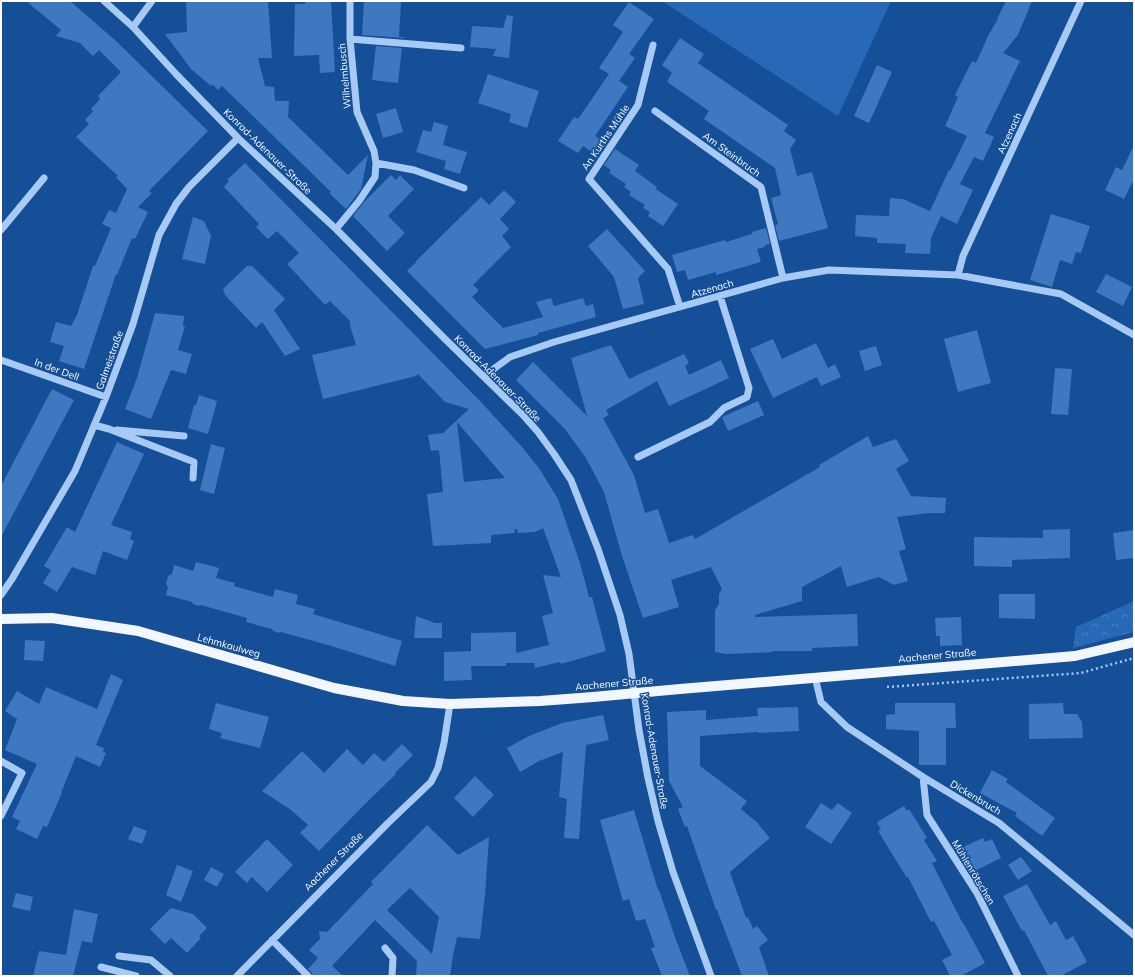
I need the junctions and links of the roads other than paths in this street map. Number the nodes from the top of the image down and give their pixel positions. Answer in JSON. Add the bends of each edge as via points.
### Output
{"nodes":[{"id":1,"x":104,"y":1,"type":"edge"},
{"id":2,"x":152,"y":1,"type":"edge"},
{"id":3,"x":350,"y":1,"type":"edge"},
{"id":4,"x":1081,"y":1,"type":"edge"},
{"id":5,"x":133,"y":28,"type":"junction"},
{"id":6,"x":350,"y":39,"type":"junction"},
{"id":7,"x":653,"y":45,"type":"dead end"},
{"id":8,"x":461,"y":48,"type":"dead end"},
{"id":9,"x":655,"y":112,"type":"dead end"},
{"id":10,"x":238,"y":138,"type":"junction"},
{"id":11,"x":376,"y":163,"type":"junction"},
{"id":12,"x":44,"y":178,"type":"dead end"},
{"id":13,"x":464,"y":188,"type":"dead end"},
{"id":14,"x":336,"y":229,"type":"junction"},
{"id":15,"x":1,"y":230,"type":"edge"},
{"id":16,"x":958,"y":275,"type":"junction"},
{"id":17,"x":784,"y":278,"type":"junction"},
{"id":18,"x":720,"y":296,"type":"junction"},
{"id":19,"x":680,"y":307,"type":"junction"},
{"id":20,"x":1134,"y":335,"type":"edge"},
{"id":21,"x":1,"y":360,"type":"edge"},
{"id":22,"x":484,"y":376,"type":"junction"},
{"id":23,"x":106,"y":397,"type":"junction"},
{"id":24,"x":94,"y":425,"type":"junction"},
{"id":25,"x":109,"y":429,"type":"junction"},
{"id":26,"x":184,"y":436,"type":"dead end"},
{"id":27,"x":638,"y":457,"type":"dead end"},
{"id":28,"x":193,"y":478,"type":"dead end"},
{"id":29,"x":1,"y":595,"type":"edge"},
{"id":30,"x":1,"y":618,"type":"edge"},
{"id":31,"x":1134,"y":642,"type":"edge"},
{"id":32,"x":815,"y":677,"type":"junction"},
{"id":33,"x":634,"y":693,"type":"junction"},
{"id":34,"x":450,"y":704,"type":"junction"},
{"id":35,"x":1,"y":761,"type":"edge"},
{"id":36,"x":923,"y":777,"type":"junction"},
{"id":37,"x":1,"y":816,"type":"edge"},
{"id":38,"x":1134,"y":935,"type":"edge"},
{"id":39,"x":272,"y":940,"type":"junction"},
{"id":40,"x":385,"y":948,"type":"dead end"},
{"id":41,"x":120,"y":956,"type":"dead end"},
{"id":42,"x":101,"y":967,"type":"dead end"},
{"id":43,"x":136,"y":976,"type":"edge"},
{"id":44,"x":170,"y":976,"type":"edge"},
{"id":45,"x":236,"y":976,"type":"edge"},
{"id":46,"x":308,"y":976,"type":"edge"},
{"id":47,"x":392,"y":976,"type":"edge"},
{"id":48,"x":711,"y":976,"type":"edge"},
{"id":49,"x":1018,"y":976,"type":"edge"}],
"edges":[{"from":1,"to":5,"type":"street","name":"Konrad-Adenauer-Straße"},
{"from":2,"to":5,"type":"street"},
{"from":3,"to":6,"type":"street","name":"Wilhelmbusch"},
{"from":4,"to":16,"type":"street","name":"Atzenach","via":[[962,256]]},
{"from":5,"to":10,"type":"street","name":"Konrad-Adenauer-Straße"},
{"from":6,"to":8,"type":"street"},
{"from":6,"to":11,"type":"street","name":"Wilhelmbusch","via":[[357,112],[374,151]]},
{"from":7,"to":19,"type":"street","name":"An Kurths Mühle","via":[[638,105],[589,179],[668,269]]},
{"from":9,"to":17,"type":"street","name":"Am Steinbruch","via":[[760,187]]},
{"from":10,"to":14,"type":"street","name":"Konrad-Adenauer-Straße"},
{"from":10,"to":23,"type":"street","name":"Galmeistraße","via":[[189,187],[176,204],[159,236],[133,324]]},
{"from":11,"to":13,"type":"street","via":[[414,170]]},
{"from":11,"to":14,"type":"street","via":[[374,177],[359,201]]},
{"from":12,"to":15,"type":"street"},
{"from":14,"to":22,"type":"street","name":"Konrad-Adenauer-Straße"},
{"from":16,"to":17,"type":"street","name":"Atzenach","via":[[829,270]]},
{"from":16,"to":20,"type":"street","name":"Atzenach","via":[[1061,294]]},
{"from":17,"to":18,"type":"street","name":"Atzenach"},
{"from":18,"to":19,"type":"street","name":"Atzenach"},
{"from":18,"to":27,"type":"street","via":[[749,388],[746,396],[724,408],[710,422]]},
{"from":19,"to":22,"type":"street","name":"Atzenach","via":[[510,357]]},
{"from":21,"to":23,"type":"street","name":"In der Dell"},
{"from":22,"to":33,"type":"street","name":"Konrad-Adenauer-Straße","via":[[538,432],[571,480],[620,615]]},
{"from":23,"to":24,"type":"street","name":"Galmeistraße"},
{"from":24,"to":25,"type":"street"},
{"from":24,"to":29,"type":"street","name":"Galmeistraße","via":[[75,471]]},
{"from":25,"to":26,"type":"street"},
{"from":25,"to":28,"type":"street","via":[[194,462]]},
{"from":30,"to":34,"type":"main road","name":"Lehmkaulweg","via":[[52,618],[138,630],[334,688],[403,701]]},
{"from":31,"to":32,"type":"main road","name":"Aachener Straße","via":[[1075,656]]},
{"from":32,"to":33,"type":"main road","name":"Aachener Straße"},
{"from":32,"to":36,"type":"street","name":"Dickenbruch","via":[[821,702],[847,727]]},
{"from":33,"to":34,"type":"main road","name":"Aachener Straße","via":[[540,701]]},
{"from":33,"to":48,"type":"street","name":"Konrad-Adenauer-Straße","via":[[658,821],[673,872]]},
{"from":34,"to":39,"type":"street","name":"Aachener Straße","via":[[438,768],[431,782]]},
{"from":35,"to":37,"type":"street","via":[[22,773]]},
{"from":36,"to":38,"type":"street","name":"Dickenbruch","via":[[999,823]]},
{"from":36,"to":49,"type":"street","name":"Mühlenrötschen","via":[[927,815],[977,893]]},
{"from":39,"to":45,"type":"street","name":"Aachener Straße"},
{"from":39,"to":46,"type":"street"},
{"from":40,"to":47,"type":"street","via":[[393,958]]},
{"from":41,"to":44,"type":"street","via":[[151,960]]},
{"from":42,"to":43,"type":"street"}]}
